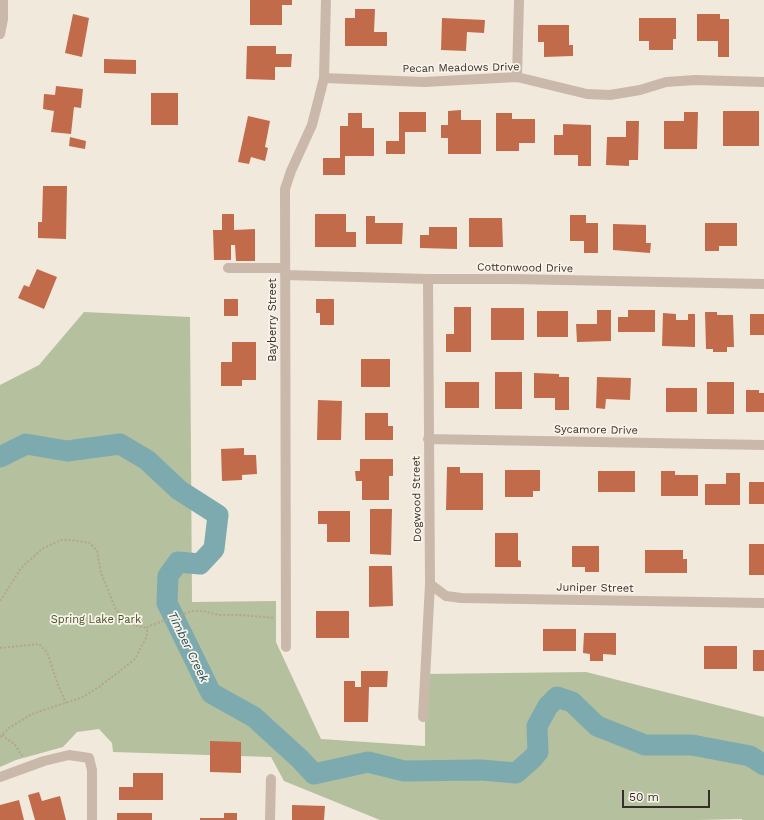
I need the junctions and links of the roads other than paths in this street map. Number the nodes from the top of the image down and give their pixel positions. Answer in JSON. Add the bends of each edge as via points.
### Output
{"nodes":[{"id":1,"x":3,"y":0,"type":"edge"},
{"id":2,"x":326,"y":0,"type":"edge"},
{"id":3,"x":518,"y":0,"type":"edge"},
{"id":4,"x":0,"y":34,"type":"edge"},
{"id":5,"x":517,"y":77,"type":"junction"},
{"id":6,"x":324,"y":78,"type":"junction"},
{"id":7,"x":764,"y":82,"type":"edge"},
{"id":8,"x":228,"y":268,"type":"dead end"},
{"id":9,"x":285,"y":272,"type":"junction"},
{"id":10,"x":428,"y":279,"type":"junction"},
{"id":11,"x":764,"y":284,"type":"edge"},
{"id":12,"x":428,"y":439,"type":"junction"},
{"id":13,"x":764,"y":445,"type":"edge"},
{"id":14,"x":430,"y":584,"type":"junction"},
{"id":15,"x":764,"y":603,"type":"edge"},
{"id":16,"x":286,"y":647,"type":"dead end"},
{"id":17,"x":422,"y":717,"type":"dead end"},
{"id":18,"x":0,"y":777,"type":"edge"},
{"id":19,"x":271,"y":779,"type":"dead end"},
{"id":20,"x":92,"y":820,"type":"edge"},
{"id":21,"x":270,"y":820,"type":"edge"}],
"edges":[{"from":1,"to":4,"type":"street"},
{"from":2,"to":6,"type":"street","name":"Bayberry Street"},
{"from":3,"to":5,"type":"street"},
{"from":5,"to":6,"type":"street","name":"Pecan Meadows Drive","via":[[424,82]]},
{"from":5,"to":7,"type":"street","name":"Pecan Meadows Drive","via":[[587,94],[610,95],[666,82]]},
{"from":6,"to":9,"type":"street","name":"Bayberry Street","via":[[312,125],[285,189]]},
{"from":8,"to":9,"type":"street","name":"Cottonwood Drive"},
{"from":9,"to":10,"type":"street","name":"Cottonwood Drive"},
{"from":9,"to":16,"type":"street","name":"Bayberry Street"},
{"from":10,"to":11,"type":"street","name":"Cottonwood Drive"},
{"from":10,"to":12,"type":"street","name":"Dogwood Street"},
{"from":12,"to":13,"type":"street","name":"Sycamore Drive"},
{"from":12,"to":14,"type":"street","name":"Dogwood Street"},
{"from":14,"to":15,"type":"street","name":"Juniper Street","via":[[446,596],[461,598]]},
{"from":14,"to":17,"type":"street","name":"Dogwood Street"},
{"from":18,"to":20,"type":"street","via":[[44,761],[69,756],[89,758],[92,770]]},
{"from":19,"to":21,"type":"street"}]}
